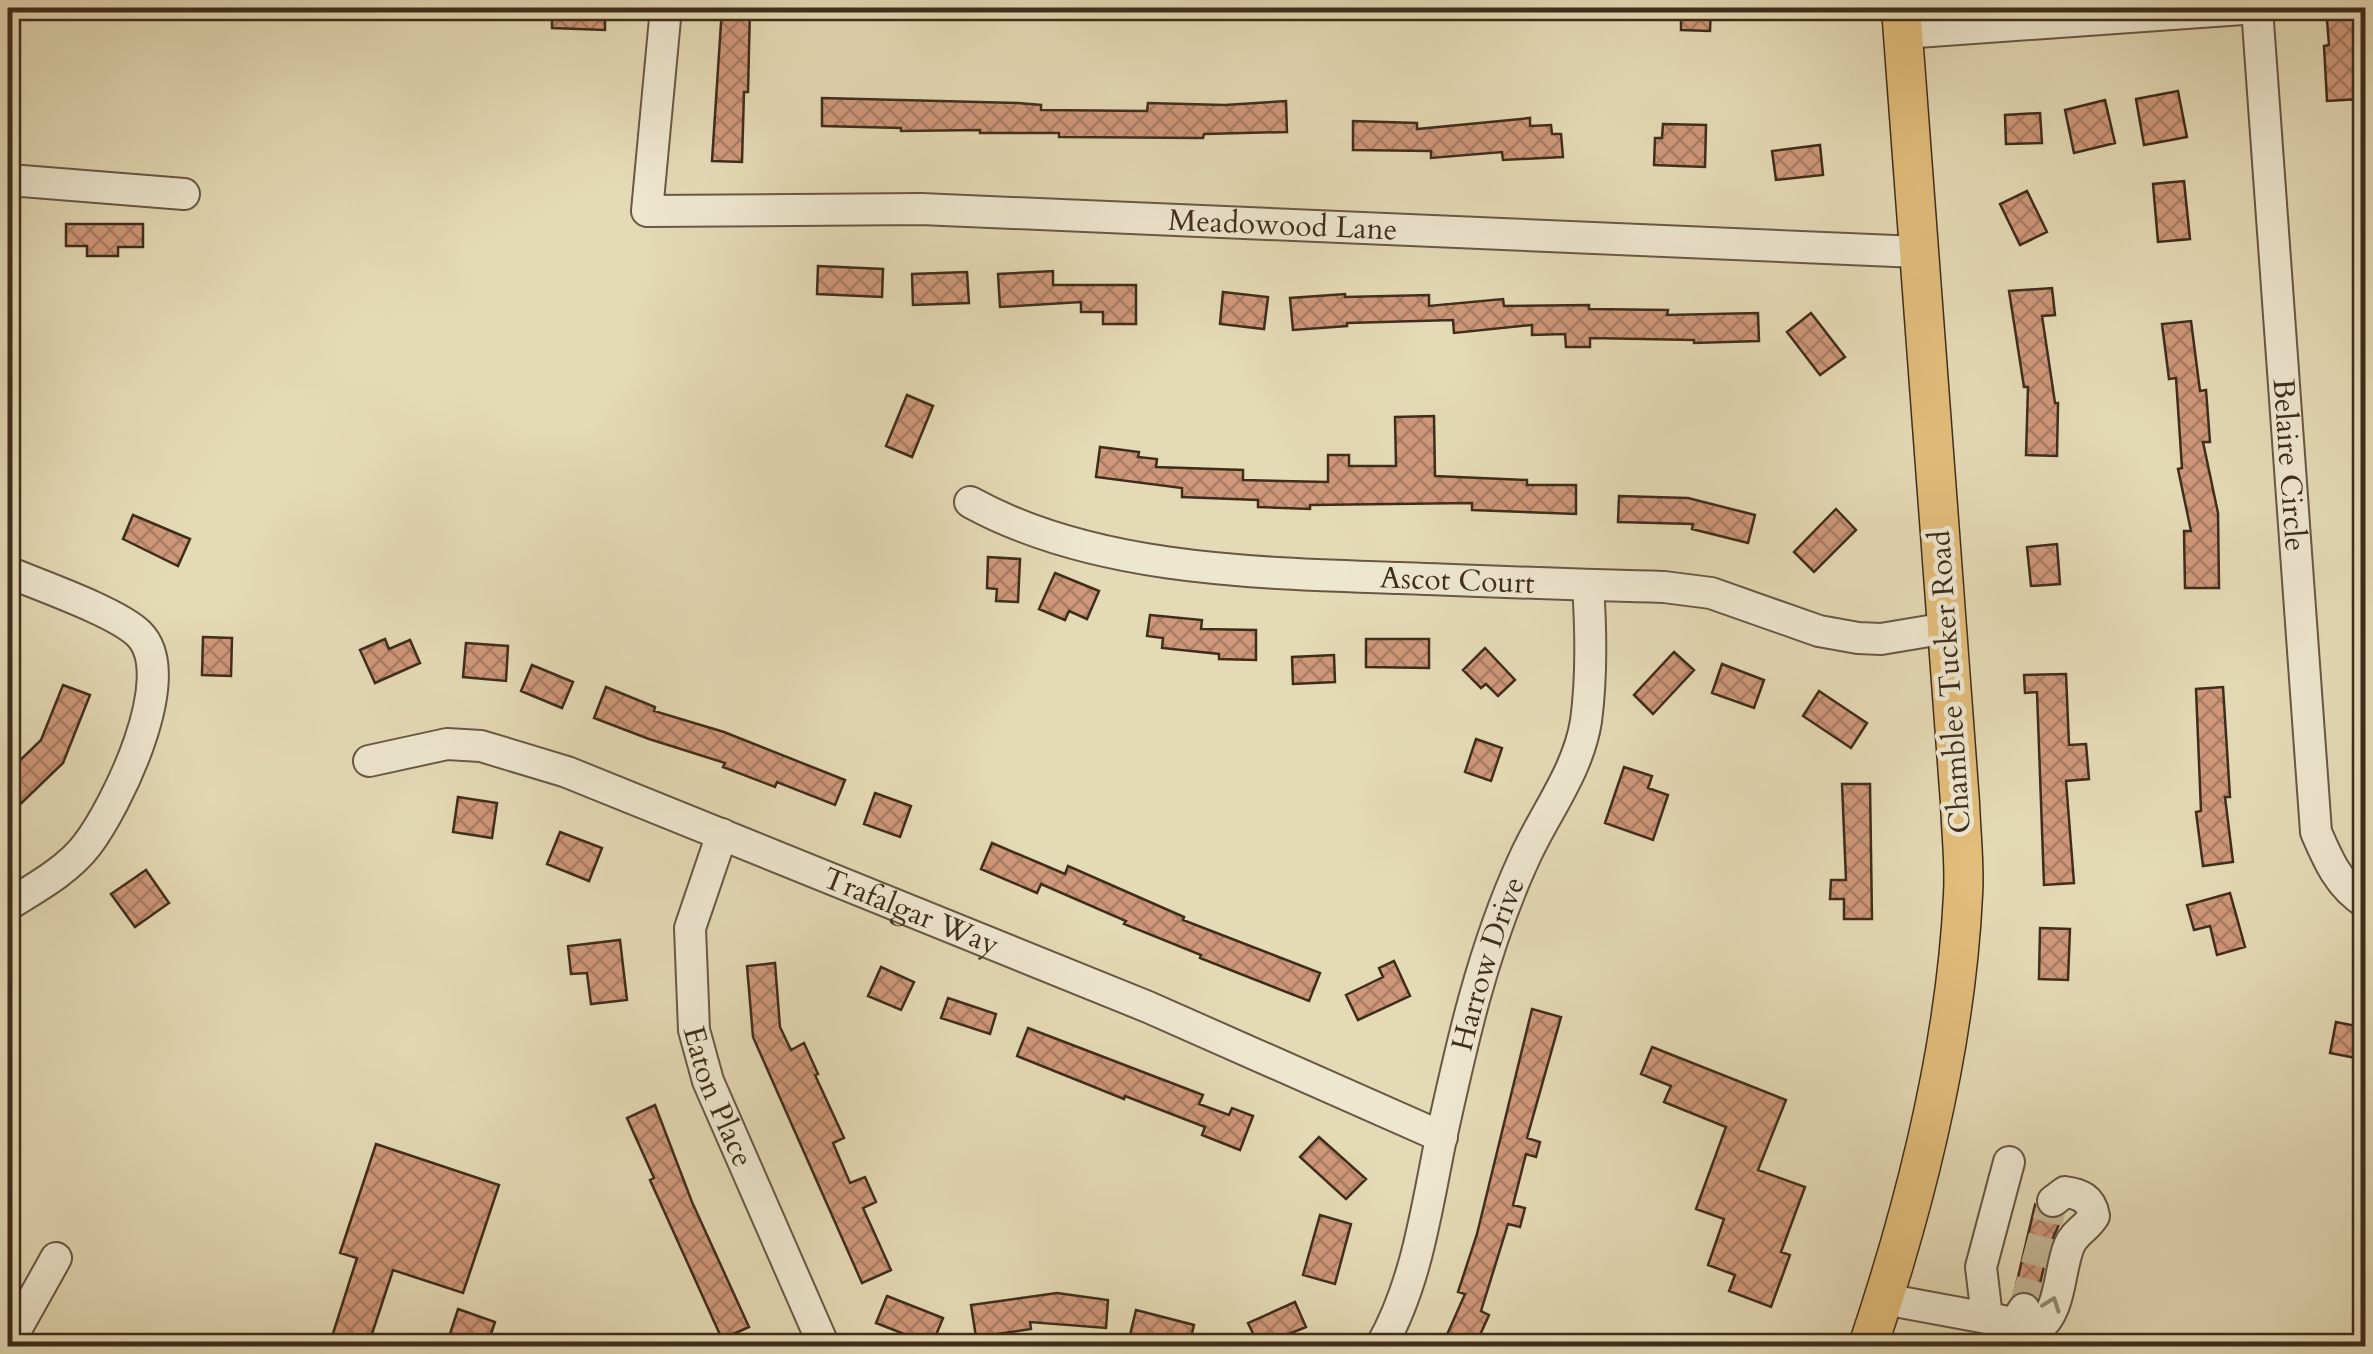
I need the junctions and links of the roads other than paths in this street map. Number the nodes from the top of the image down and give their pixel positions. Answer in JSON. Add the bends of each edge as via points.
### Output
{"nodes":[{"id":1,"x":666,"y":8,"type":"edge"},
{"id":2,"x":2257,"y":8,"type":"edge"},
{"id":3,"x":1902,"y":20,"type":"edge"},
{"id":4,"x":8,"y":183,"type":"edge"},
{"id":5,"x":184,"y":194,"type":"dead end"},
{"id":6,"x":1918,"y":252,"type":"junction"},
{"id":7,"x":970,"y":502,"type":"dead end"},
{"id":8,"x":8,"y":572,"type":"edge"},
{"id":9,"x":1588,"y":585,"type":"junction"},
{"id":10,"x":1947,"y":628,"type":"junction"},
{"id":11,"x":369,"y":761,"type":"dead end"},
{"id":12,"x":722,"y":834,"type":"junction"},
{"id":13,"x":2366,"y":903,"type":"edge"},
{"id":14,"x":8,"y":904,"type":"edge"},
{"id":15,"x":1442,"y":1136,"type":"junction"},
{"id":16,"x":2009,"y":1162,"type":"dead end"},
{"id":17,"x":2053,"y":1202,"type":"dead end"},
{"id":18,"x":56,"y":1258,"type":"dead end"},
{"id":19,"x":1884,"y":1300,"type":"junction"},
{"id":20,"x":1996,"y":1316,"type":"junction"},
{"id":21,"x":8,"y":1344,"type":"edge"},
{"id":22,"x":824,"y":1346,"type":"edge"},
{"id":23,"x":1381,"y":1346,"type":"edge"},
{"id":24,"x":1868,"y":1346,"type":"edge"}],
"edges":[{"from":1,"to":6,"type":"street","name":"Meadowood Lane","via":[[646,210],[921,210]]},
{"from":2,"to":3,"type":"street"},
{"from":2,"to":13,"type":"street","name":"Belaire Circle","via":[[2316,832],[2330,867]]},
{"from":3,"to":6,"type":"main road","name":"Chamblee Tucker Road"},
{"from":4,"to":5,"type":"street"},
{"from":6,"to":10,"type":"main road","name":"Chamblee Tucker Road"},
{"from":7,"to":9,"type":"street","name":"Ascot Court","via":[[1062,538],[1203,566]]},
{"from":8,"to":14,"type":"street","via":[[138,633],[152,670],[150,715],[120,792],[86,847]]},
{"from":9,"to":10,"type":"street","name":"Ascot Court","via":[[1711,594],[1858,638]]},
{"from":9,"to":15,"type":"street","name":"Harrow Drive","via":[[1586,723],[1479,976]]},
{"from":10,"to":19,"type":"main road","name":"Chamblee Tucker Road","via":[[1962,856],[1958,959],[1920,1163]]},
{"from":11,"to":12,"type":"street","name":"Trafalgar Way","via":[[447,744],[481,746],[567,772]]},
{"from":12,"to":15,"type":"street","name":"Trafalgar Way","via":[[1148,1007]]},
{"from":12,"to":22,"type":"street","name":"Eaton Place","via":[[690,928],[694,1030],[708,1081]]},
{"from":15,"to":23,"type":"street","name":"Harrow Drive","via":[[1398,1318]]},
{"from":16,"to":20,"type":"street","via":[[1981,1268],[1970,1282]]},
{"from":20,"to":17,"type":"street","one_way":true,"via":[[2038,1328],[2045,1323],[2067,1250],[2094,1216],[2079,1194],[2065,1192]]},
{"from":18,"to":21,"type":"street"},
{"from":19,"to":20,"type":"street"},
{"from":19,"to":24,"type":"main road","name":"Chamblee Tucker Road"}]}
